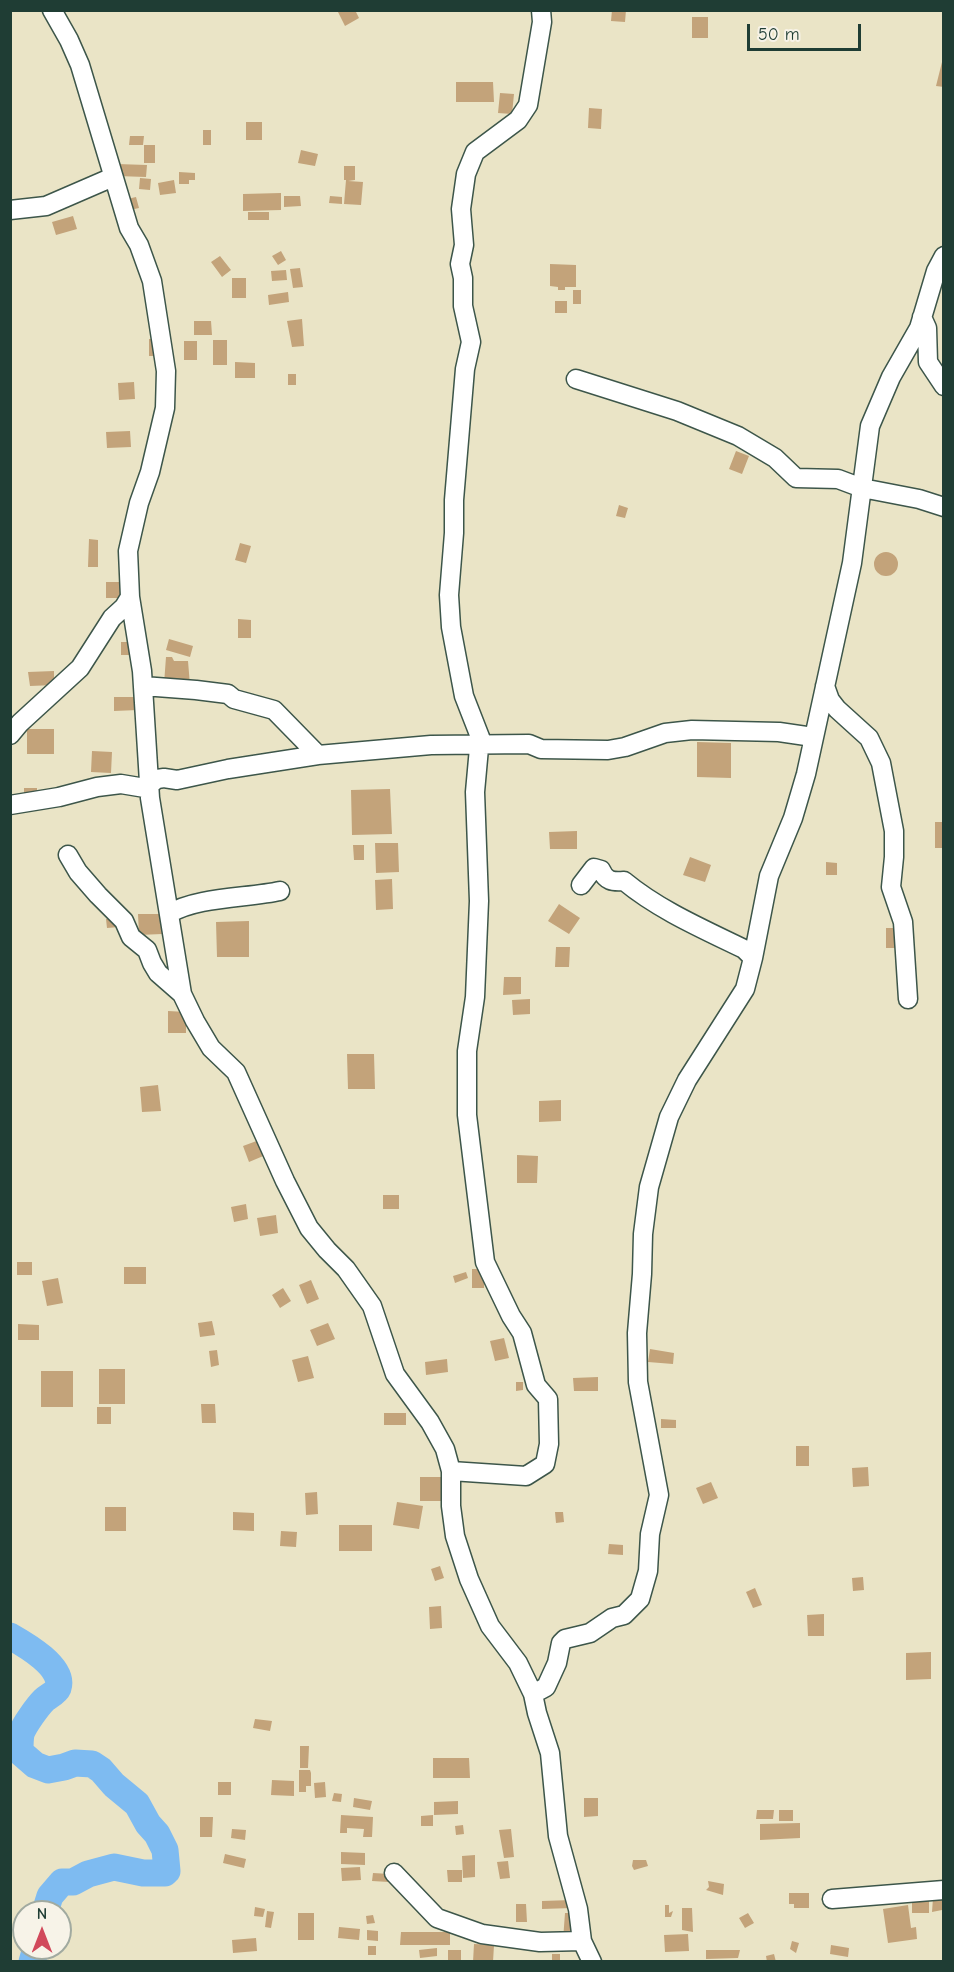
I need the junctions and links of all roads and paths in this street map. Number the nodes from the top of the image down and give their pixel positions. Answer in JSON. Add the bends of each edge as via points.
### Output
{"nodes":[{"id":1,"x":52,"y":10,"type":"edge"},
{"id":2,"x":541,"y":10,"type":"edge"},
{"id":3,"x":113,"y":177,"type":"junction"},
{"id":4,"x":10,"y":210,"type":"edge"},
{"id":5,"x":944,"y":256,"type":"edge"},
{"id":6,"x":922,"y":317,"type":"junction"},
{"id":7,"x":576,"y":379,"type":"dead end"},
{"id":8,"x":944,"y":386,"type":"edge"},
{"id":9,"x":862,"y":488,"type":"junction"},
{"id":10,"x":944,"y":507,"type":"edge"},
{"id":11,"x":130,"y":597,"type":"junction"},
{"id":12,"x":143,"y":686,"type":"junction"},
{"id":13,"x":825,"y":686,"type":"junction"},
{"id":14,"x":10,"y":735,"type":"edge"},
{"id":15,"x":813,"y":737,"type":"junction"},
{"id":16,"x":480,"y":746,"type":"junction"},
{"id":17,"x":318,"y":755,"type":"junction"},
{"id":18,"x":149,"y":786,"type":"junction"},
{"id":19,"x":10,"y":805,"type":"edge"},
{"id":20,"x":68,"y":855,"type":"dead end"},
{"id":21,"x":581,"y":885,"type":"dead end"},
{"id":22,"x":280,"y":891,"type":"dead end"},
{"id":23,"x":169,"y":914,"type":"junction"},
{"id":24,"x":753,"y":958,"type":"junction"},
{"id":25,"x":182,"y":994,"type":"junction"},
{"id":26,"x":908,"y":999,"type":"dead end"},
{"id":27,"x":451,"y":1471,"type":"junction"},
{"id":28,"x":533,"y":1694,"type":"junction"},
{"id":29,"x":394,"y":1873,"type":"dead end"},
{"id":30,"x":944,"y":1890,"type":"edge"},
{"id":31,"x":832,"y":1899,"type":"dead end"},
{"id":32,"x":582,"y":1941,"type":"junction"},
{"id":33,"x":592,"y":1962,"type":"edge"}],
"edges":[{"from":1,"to":3,"type":"street","via":[[80,65]]},
{"from":2,"to":16,"type":"street","via":[[528,105],[519,120],[475,152],[466,174],[460,209],[463,306],[471,342],[465,369],[449,595],[464,696],[476,723]]},
{"from":3,"to":4,"type":"street","via":[[46,206]]},
{"from":3,"to":11,"type":"street","via":[[152,281],[166,371],[165,408],[128,551]]},
{"from":5,"to":6,"type":"street"},
{"from":6,"to":8,"type":"street","via":[[927,328],[928,362]]},
{"from":6,"to":9,"type":"street","via":[[870,426]]},
{"from":7,"to":9,"type":"street","via":[[738,435],[776,459],[796,478],[838,479]]},
{"from":9,"to":10,"type":"street"},
{"from":9,"to":13,"type":"street","via":[[852,563]]},
{"from":11,"to":12,"type":"street"},
{"from":11,"to":14,"type":"street","via":[[80,668]]},
{"from":12,"to":17,"type":"street","via":[[216,692],[274,710]]},
{"from":12,"to":18,"type":"street"},
{"from":13,"to":15,"type":"street"},
{"from":13,"to":26,"type":"street","via":[[837,709],[869,738],[880,763],[894,831],[891,887],[903,922]]},
{"from":15,"to":16,"type":"street","via":[[779,732],[692,730],[665,733],[608,750],[541,749],[529,744]]},
{"from":15,"to":24,"type":"street","via":[[793,818],[769,876]]},
{"from":16,"to":17,"type":"street","via":[[431,745]]},
{"from":16,"to":27,"type":"street","via":[[475,792],[479,901],[475,998],[467,1051],[467,1115],[485,1262],[522,1333],[536,1385],[548,1400],[549,1444],[545,1464],[526,1476]]},
{"from":17,"to":18,"type":"street","via":[[177,780],[157,779]]},
{"from":18,"to":19,"type":"street","via":[[122,783]]},
{"from":18,"to":23,"type":"street"},
{"from":20,"to":25,"type":"street","via":[[78,872],[124,921],[131,938],[147,950],[158,972]]},
{"from":21,"to":24,"type":"street","via":[[594,868],[601,870],[605,879],[624,881],[672,912],[744,949]]},
{"from":22,"to":23,"type":"street","via":[[196,903]]},
{"from":23,"to":25,"type":"street"},
{"from":24,"to":28,"type":"street","via":[[745,989],[687,1080],[669,1117],[649,1187],[637,1362],[658,1495],[648,1571],[640,1599],[624,1616],[612,1618],[590,1633],[565,1639],[546,1687]]},
{"from":25,"to":27,"type":"street","via":[[211,1048],[236,1072],[309,1228],[346,1269],[372,1306],[395,1374],[430,1422],[445,1449]]},
{"from":27,"to":28,"type":"street","via":[[455,1536],[469,1579],[490,1626],[518,1663]]},
{"from":28,"to":32,"type":"street","via":[[550,1752],[558,1836],[578,1909]]},
{"from":29,"to":32,"type":"street","via":[[437,1918],[482,1934],[540,1942]]},
{"from":30,"to":31,"type":"street"},
{"from":32,"to":33,"type":"street"}]}
